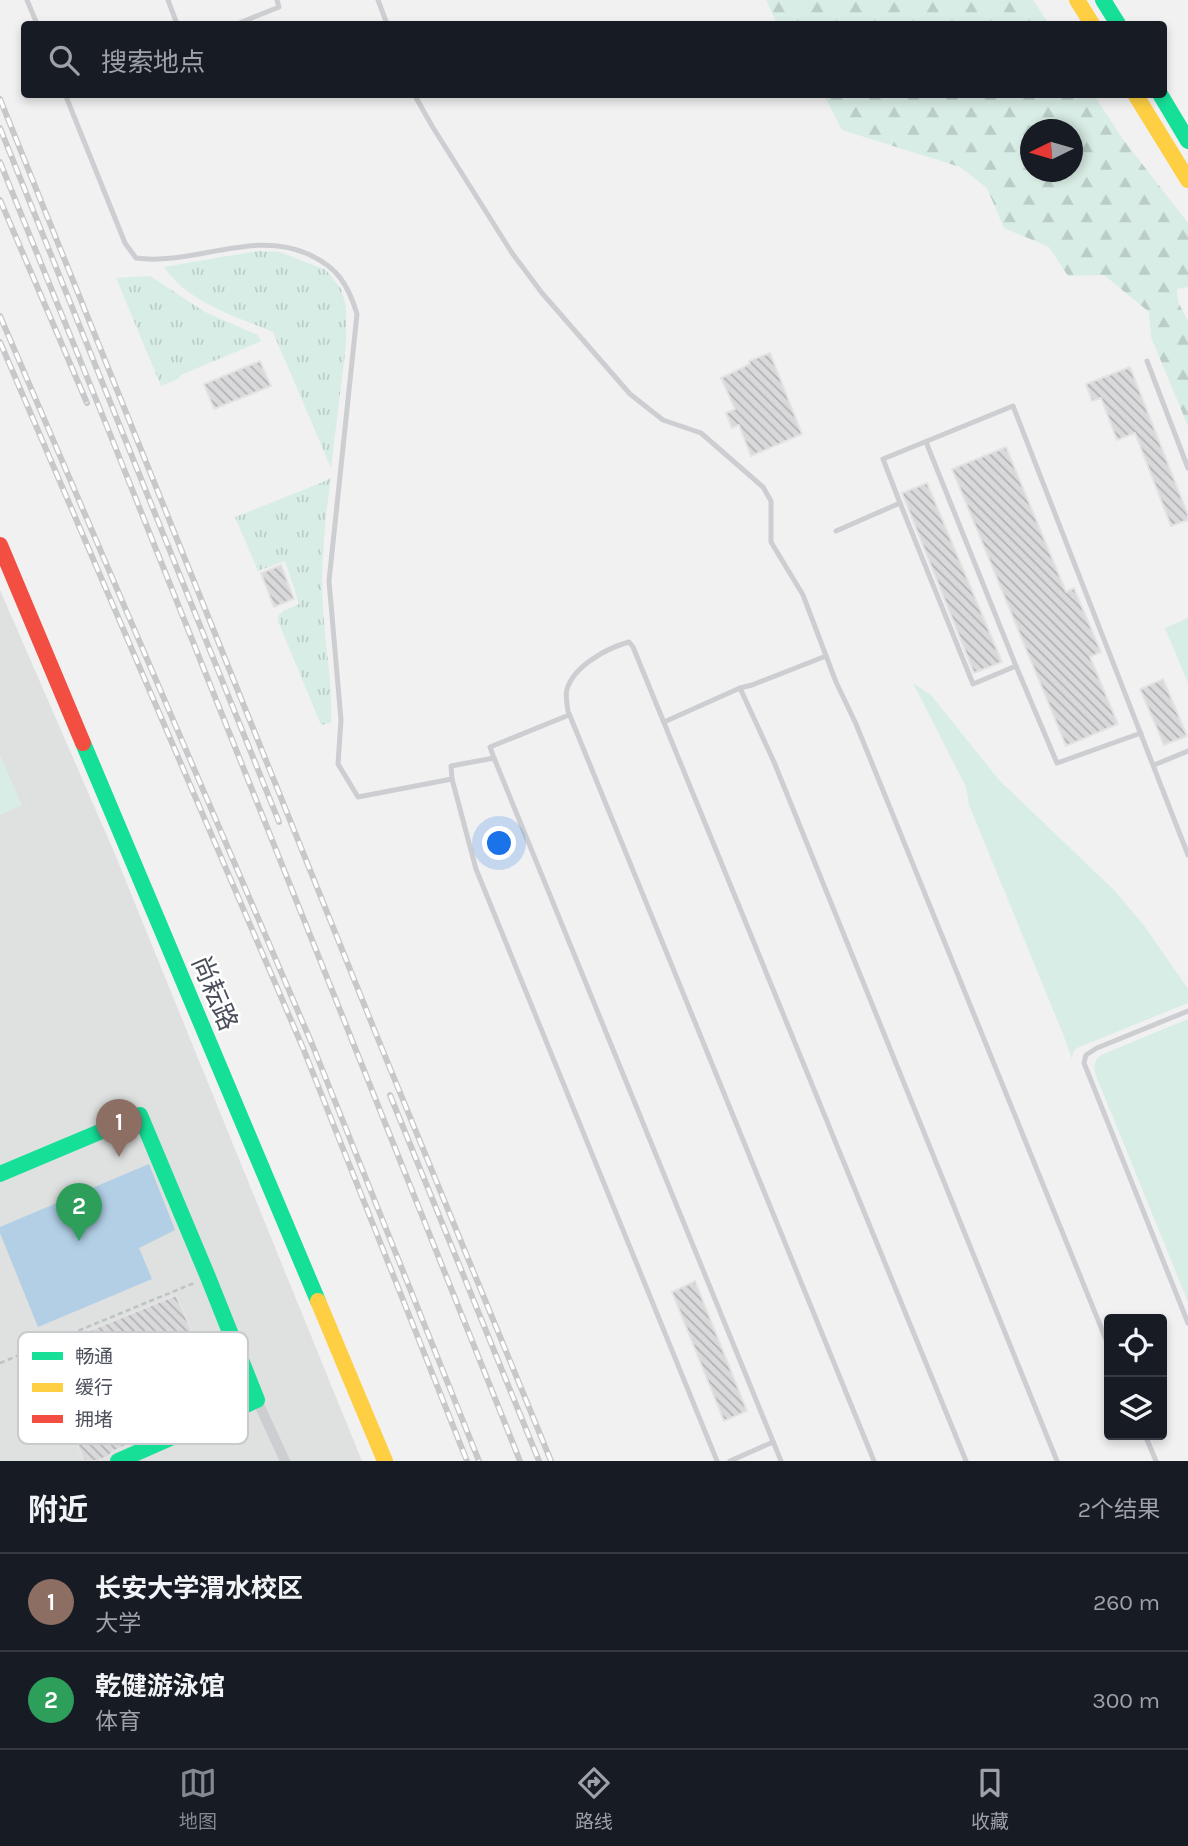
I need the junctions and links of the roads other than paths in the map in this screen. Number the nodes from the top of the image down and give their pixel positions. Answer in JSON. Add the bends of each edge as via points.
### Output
{"nodes":[{"id":1,"x":27,"y":0,"type":"edge"},
{"id":2,"x":168,"y":0,"type":"edge"},
{"id":3,"x":277,"y":0,"type":"edge"},
{"id":4,"x":378,"y":0,"type":"edge"},
{"id":5,"x":1077,"y":0,"type":"edge"},
{"id":6,"x":1103,"y":0,"type":"edge"},
{"id":7,"x":36,"y":21,"type":"edge"},
{"id":8,"x":176,"y":21,"type":"edge"},
{"id":9,"x":244,"y":21,"type":"edge"},
{"id":10,"x":386,"y":21,"type":"edge"},
{"id":11,"x":1090,"y":21,"type":"edge"},
{"id":12,"x":1116,"y":21,"type":"edge"},
{"id":13,"x":67,"y":98,"type":"edge"},
{"id":14,"x":416,"y":98,"type":"edge"},
{"id":15,"x":1137,"y":98,"type":"edge"},
{"id":16,"x":1162,"y":98,"type":"edge"},
{"id":17,"x":1188,"y":141,"type":"edge"},
{"id":18,"x":1188,"y":180,"type":"edge"},
{"id":19,"x":1147,"y":361,"type":"dead end"},
{"id":20,"x":926,"y":442,"type":"junction"},
{"id":21,"x":1188,"y":468,"type":"edge"},
{"id":22,"x":900,"y":503,"type":"junction"},
{"id":23,"x":836,"y":531,"type":"dead end"},
{"id":24,"x":0,"y":545,"type":"edge"},
{"id":25,"x":826,"y":656,"type":"junction"},
{"id":26,"x":1016,"y":666,"type":"junction"},
{"id":27,"x":740,"y":688,"type":"junction"},
{"id":28,"x":569,"y":715,"type":"junction"},
{"id":29,"x":664,"y":722,"type":"junction"},
{"id":30,"x":1141,"y":733,"type":"junction"},
{"id":31,"x":1188,"y":751,"type":"edge"},
{"id":32,"x":494,"y":758,"type":"junction"},
{"id":33,"x":1154,"y":765,"type":"junction"},
{"id":34,"x":452,"y":779,"type":"junction"},
{"id":35,"x":1188,"y":855,"type":"edge"},
{"id":36,"x":1188,"y":1011,"type":"edge"},
{"id":37,"x":0,"y":1174,"type":"edge"},
{"id":38,"x":1188,"y":1323,"type":"edge"},
{"id":39,"x":230,"y":1332,"type":"edge"},
{"id":40,"x":1104,"y":1335,"type":"edge"},
{"id":41,"x":248,"y":1377,"type":"edge"},
{"id":42,"x":257,"y":1400,"type":"junction"},
{"id":43,"x":248,"y":1404,"type":"edge"},
{"id":44,"x":1147,"y":1440,"type":"edge"},
{"id":45,"x":773,"y":1442,"type":"junction"},
{"id":46,"x":157,"y":1444,"type":"edge"},
{"id":47,"x":118,"y":1461,"type":"edge"},
{"id":48,"x":285,"y":1461,"type":"edge"},
{"id":49,"x":385,"y":1461,"type":"edge"},
{"id":50,"x":717,"y":1461,"type":"edge"},
{"id":51,"x":730,"y":1461,"type":"edge"},
{"id":52,"x":781,"y":1461,"type":"edge"},
{"id":53,"x":874,"y":1461,"type":"edge"},
{"id":54,"x":966,"y":1461,"type":"edge"},
{"id":55,"x":1057,"y":1461,"type":"edge"},
{"id":56,"x":1156,"y":1461,"type":"edge"}],
"edges":[{"from":1,"to":7,"type":"lane"},
{"from":2,"to":8,"type":"lane"},
{"from":3,"to":9,"type":"lane","via":[[279,6]]},
{"from":4,"to":10,"type":"lane"},
{"from":5,"to":11,"type":"street"},
{"from":6,"to":12,"type":"street"},
{"from":13,"to":34,"type":"lane","via":[[125,243],[136,258],[284,246],[320,260],[351,293],[357,314],[329,581],[341,720],[338,764],[358,797]]},
{"from":14,"to":25,"type":"lane","via":[[512,253],[630,394],[663,419],[701,433],[763,487],[771,501],[771,542],[803,595]]},
{"from":15,"to":18,"type":"street"},
{"from":16,"to":17,"type":"street"},
{"from":19,"to":21,"type":"lane"},
{"from":20,"to":22,"type":"lane","via":[[883,459]]},
{"from":20,"to":26,"type":"lane"},
{"from":20,"to":30,"type":"lane","via":[[1013,406]]},
{"from":22,"to":23,"type":"lane"},
{"from":22,"to":26,"type":"lane","via":[[973,684]]},
{"from":24,"to":49,"type":"street","name":"尚耘路"},
{"from":25,"to":27,"type":"lane"},
{"from":25,"to":40,"type":"lane"},
{"from":26,"to":30,"type":"lane","via":[[1057,763]]},
{"from":27,"to":29,"type":"lane"},
{"from":27,"to":55,"type":"lane"},
{"from":28,"to":29,"type":"lane","via":[[566,691],[573,676],[600,654],[629,642]]},
{"from":28,"to":32,"type":"lane","via":[[490,747]]},
{"from":28,"to":53,"type":"lane"},
{"from":29,"to":54,"type":"lane"},
{"from":30,"to":33,"type":"lane"},
{"from":31,"to":33,"type":"lane"},
{"from":32,"to":34,"type":"lane","via":[[450,766]]},
{"from":32,"to":45,"type":"lane"},
{"from":33,"to":35,"type":"lane"},
{"from":34,"to":50,"type":"lane","via":[[477,869]]},
{"from":36,"to":38,"type":"lane","via":[[1097,1048],[1086,1055],[1084,1063]]},
{"from":37,"to":39,"type":"street","via":[[140,1115]]},
{"from":41,"to":42,"type":"street"},
{"from":42,"to":43,"type":"street"},
{"from":42,"to":48,"type":"street"},
{"from":44,"to":56,"type":"lane"},
{"from":45,"to":51,"type":"lane"},
{"from":45,"to":52,"type":"lane"},
{"from":46,"to":47,"type":"street"}]}
